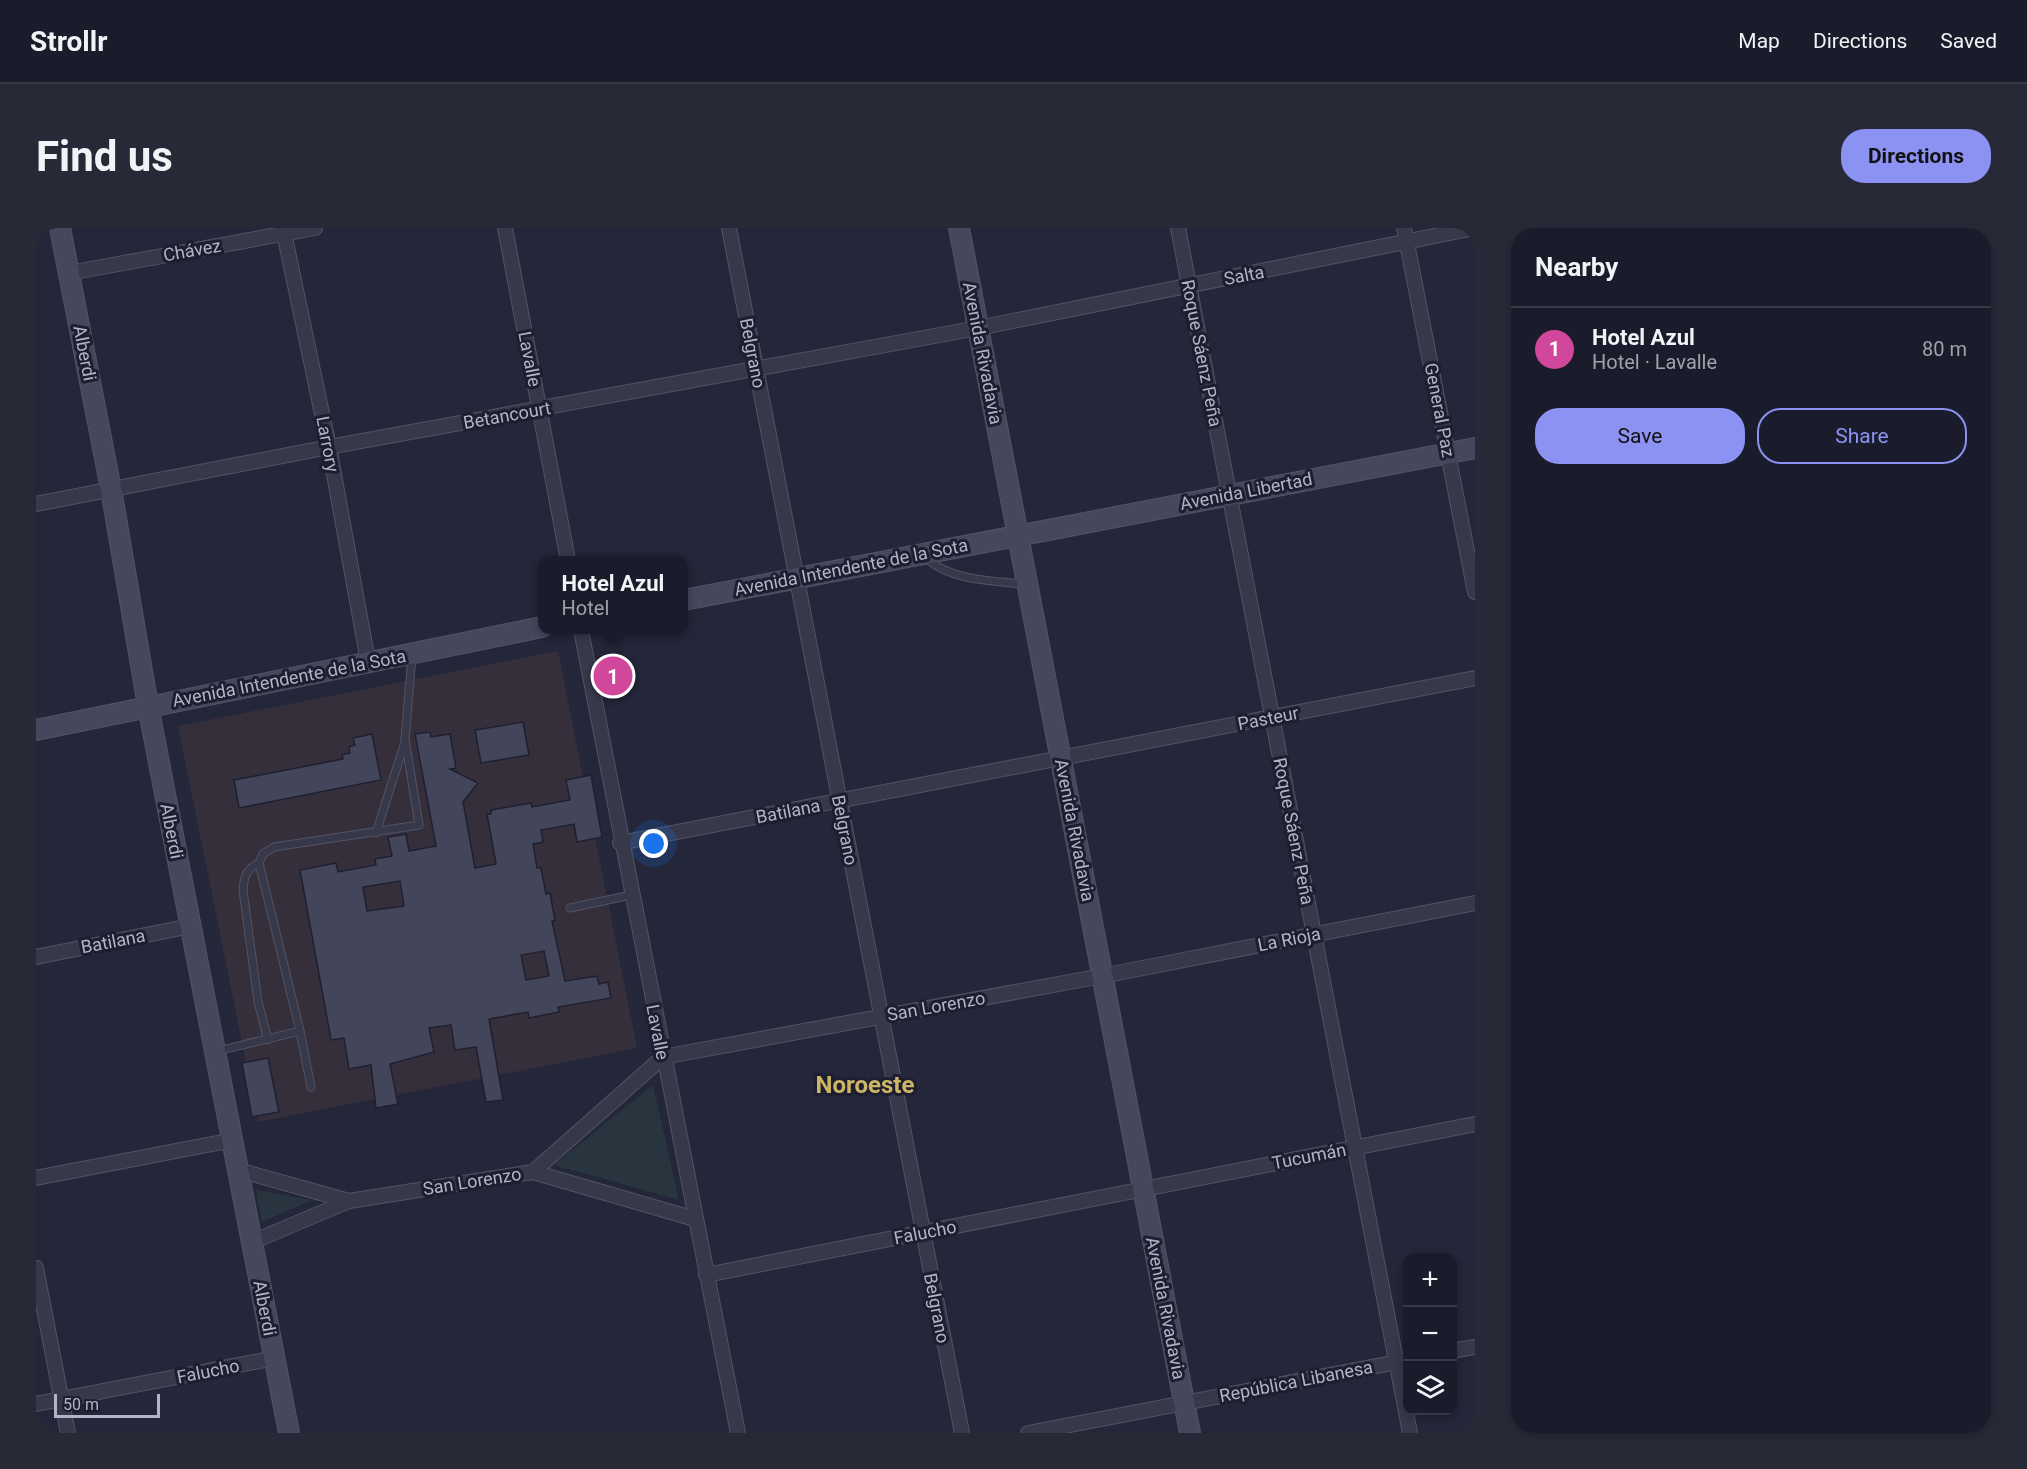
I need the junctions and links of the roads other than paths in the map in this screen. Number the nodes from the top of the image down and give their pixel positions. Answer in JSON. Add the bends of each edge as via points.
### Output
{"nodes":[{"id":1,"x":60,"y":228,"type":"edge"},
{"id":2,"x":315,"y":228,"type":"edge"},
{"id":3,"x":505,"y":228,"type":"edge"},
{"id":4,"x":729,"y":228,"type":"edge"},
{"id":5,"x":959,"y":228,"type":"edge"},
{"id":6,"x":1178,"y":228,"type":"edge"},
{"id":7,"x":1474,"y":228,"type":"edge"},
{"id":8,"x":284,"y":231,"type":"edge"},
{"id":9,"x":1405,"y":235,"type":"edge"},
{"id":10,"x":69,"y":273,"type":"junction"},
{"id":11,"x":1189,"y":286,"type":"junction"},
{"id":12,"x":978,"y":328,"type":"junction"},
{"id":13,"x":756,"y":369,"type":"junction"},
{"id":14,"x":540,"y":409,"type":"junction"},
{"id":15,"x":329,"y":447,"type":"junction"},
{"id":16,"x":1475,"y":448,"type":"edge"},
{"id":17,"x":1448,"y":453,"type":"junction"},
{"id":18,"x":111,"y":489,"type":"junction"},
{"id":19,"x":1229,"y":494,"type":"junction"},
{"id":20,"x":36,"y":504,"type":"edge"},
{"id":21,"x":1018,"y":534,"type":"junction"},
{"id":22,"x":921,"y":553,"type":"junction"},
{"id":23,"x":567,"y":556,"type":"edge"},
{"id":24,"x":797,"y":578,"type":"junction"},
{"id":25,"x":1027,"y":584,"type":"junction"},
{"id":26,"x":1475,"y":592,"type":"edge"},
{"id":27,"x":688,"y":599,"type":"edge"},
{"id":28,"x":538,"y":628,"type":"edge"},
{"id":29,"x":582,"y":634,"type":"edge"},
{"id":30,"x":412,"y":653,"type":"junction"},
{"id":31,"x":368,"y":661,"type":"junction"},
{"id":32,"x":1475,"y":678,"type":"edge"},
{"id":33,"x":148,"y":706,"type":"junction"},
{"id":34,"x":1272,"y":718,"type":"junction"},
{"id":35,"x":36,"y":730,"type":"edge"},
{"id":36,"x":405,"y":739,"type":"junction"},
{"id":37,"x":1061,"y":759,"type":"junction"},
{"id":38,"x":840,"y":801,"type":"junction"},
{"id":39,"x":376,"y":833,"type":"junction"},
{"id":40,"x":620,"y":843,"type":"junction"},
{"id":41,"x":259,"y":863,"type":"junction"},
{"id":42,"x":631,"y":895,"type":"junction"},
{"id":43,"x":1475,"y":903,"type":"edge"},
{"id":44,"x":570,"y":908,"type":"dead end"},
{"id":45,"x":191,"y":926,"type":"junction"},
{"id":46,"x":1314,"y":934,"type":"junction"},
{"id":47,"x":36,"y":957,"type":"edge"},
{"id":48,"x":1102,"y":976,"type":"junction"},
{"id":49,"x":881,"y":1016,"type":"junction"},
{"id":50,"x":300,"y":1031,"type":"junction"},
{"id":51,"x":268,"y":1040,"type":"junction"},
{"id":52,"x":215,"y":1051,"type":"junction"},
{"id":53,"x":663,"y":1057,"type":"junction"},
{"id":54,"x":311,"y":1087,"type":"dead end"},
{"id":55,"x":1475,"y":1124,"type":"edge"},
{"id":56,"x":232,"y":1140,"type":"junction"},
{"id":57,"x":1355,"y":1147,"type":"junction"},
{"id":58,"x":238,"y":1170,"type":"junction"},
{"id":59,"x":533,"y":1172,"type":"junction"},
{"id":60,"x":36,"y":1178,"type":"edge"},
{"id":61,"x":1143,"y":1188,"type":"junction"},
{"id":62,"x":349,"y":1201,"type":"junction"},
{"id":63,"x":695,"y":1219,"type":"junction"},
{"id":64,"x":923,"y":1232,"type":"junction"},
{"id":65,"x":252,"y":1242,"type":"junction"},
{"id":66,"x":36,"y":1268,"type":"edge"},
{"id":67,"x":706,"y":1275,"type":"junction"},
{"id":68,"x":1475,"y":1347,"type":"edge"},
{"id":69,"x":1457,"y":1351,"type":"edge"},
{"id":70,"x":275,"y":1358,"type":"junction"},
{"id":71,"x":1402,"y":1361,"type":"edge"},
{"id":72,"x":61,"y":1399,"type":"junction"},
{"id":73,"x":1184,"y":1403,"type":"junction"},
{"id":74,"x":36,"y":1404,"type":"edge"},
{"id":75,"x":68,"y":1433,"type":"edge"},
{"id":76,"x":289,"y":1433,"type":"edge"},
{"id":77,"x":738,"y":1433,"type":"edge"},
{"id":78,"x":962,"y":1433,"type":"edge"},
{"id":79,"x":1028,"y":1433,"type":"edge"},
{"id":80,"x":1190,"y":1433,"type":"edge"},
{"id":81,"x":1410,"y":1433,"type":"edge"}],
"edges":[{"from":1,"to":10,"type":"main road","name":"Alberdi"},
{"from":2,"to":8,"type":"street","name":"Chávez"},
{"from":3,"to":14,"type":"street","name":"Lavalle"},
{"from":4,"to":13,"type":"street","name":"Belgrano"},
{"from":5,"to":12,"type":"main road","name":"Avenida Rivadavia"},
{"from":6,"to":11,"type":"street","name":"Roque Sáenz Peña"},
{"from":7,"to":9,"type":"street","name":"Salta"},
{"from":8,"to":10,"type":"street","name":"Chávez"},
{"from":8,"to":15,"type":"street","name":"Larrory"},
{"from":9,"to":11,"type":"street","name":"Salta"},
{"from":9,"to":17,"type":"street","name":"General Paz"},
{"from":10,"to":18,"type":"main road","name":"Alberdi"},
{"from":11,"to":12,"type":"street","name":"Salta"},
{"from":11,"to":19,"type":"street","name":"Roque Sáenz Peña"},
{"from":12,"to":13,"type":"street","name":"Betancourt"},
{"from":12,"to":21,"type":"main road","name":"Avenida Rivadavia"},
{"from":13,"to":14,"type":"street","name":"Betancourt"},
{"from":13,"to":24,"type":"street","name":"Belgrano"},
{"from":14,"to":15,"type":"street","name":"Betancourt"},
{"from":14,"to":23,"type":"street","name":"Lavalle"},
{"from":15,"to":18,"type":"street","name":"Betancourt"},
{"from":15,"to":31,"type":"street","name":"Larrory"},
{"from":16,"to":17,"type":"main road","name":"Avenida Libertad"},
{"from":17,"to":19,"type":"main road","name":"Avenida Libertad"},
{"from":17,"to":26,"type":"street","name":"General Paz"},
{"from":18,"to":20,"type":"street","name":"Betancourt"},
{"from":18,"to":33,"type":"main road","name":"Alberdi"},
{"from":19,"to":21,"type":"main road","name":"Avenida Libertad"},
{"from":19,"to":34,"type":"street","name":"Roque Sáenz Peña"},
{"from":21,"to":22,"type":"main road","name":"Avenida Intendente de la Sota"},
{"from":21,"to":25,"type":"main road","name":"Avenida Rivadavia"},
{"from":22,"to":24,"type":"main road","name":"Avenida Intendente de la Sota"},
{"from":22,"to":25,"type":"lane","via":[[940,568],[971,578]]},
{"from":24,"to":27,"type":"main road","name":"Avenida Intendente de la Sota"},
{"from":24,"to":38,"type":"street","name":"Belgrano"},
{"from":25,"to":37,"type":"main road","name":"Avenida Rivadavia"},
{"from":28,"to":30,"type":"main road","name":"Avenida Intendente de la Sota"},
{"from":29,"to":40,"type":"street","name":"Lavalle"},
{"from":30,"to":31,"type":"main road","name":"Avenida Intendente de la Sota"},
{"from":30,"to":36,"type":"lane"},
{"from":31,"to":33,"type":"main road","name":"Avenida Intendente de la Sota"},
{"from":32,"to":34,"type":"street","name":"Pasteur"},
{"from":33,"to":35,"type":"main road","name":"Avenida Intendente de la Sota"},
{"from":33,"to":45,"type":"main road","name":"Alberdi"},
{"from":34,"to":37,"type":"street","name":"Pasteur"},
{"from":34,"to":46,"type":"street","name":"Roque Sáenz Peña"},
{"from":36,"to":39,"type":"lane"},
{"from":36,"to":39,"type":"lane","via":[[419,825]]},
{"from":37,"to":38,"type":"street","name":"Batilana"},
{"from":37,"to":48,"type":"main road","name":"Avenida Rivadavia"},
{"from":38,"to":40,"type":"street","name":"Batilana"},
{"from":38,"to":49,"type":"street","name":"Belgrano"},
{"from":39,"to":41,"type":"lane","via":[[274,847],[263,854]]},
{"from":40,"to":42,"type":"street","name":"Lavalle"},
{"from":41,"to":50,"type":"lane"},
{"from":41,"to":51,"type":"lane","via":[[243,879],[243,890],[258,1002]]},
{"from":42,"to":44,"type":"lane"},
{"from":42,"to":53,"type":"street","name":"Lavalle"},
{"from":43,"to":46,"type":"street","name":"La Rioja"},
{"from":45,"to":47,"type":"street","name":"Batilana"},
{"from":45,"to":52,"type":"main road","name":"Alberdi"},
{"from":46,"to":48,"type":"street","name":"La Rioja"},
{"from":46,"to":57,"type":"street","name":"Roque Sáenz Peña"},
{"from":48,"to":49,"type":"street","name":"San Lorenzo"},
{"from":48,"to":61,"type":"main road","name":"Avenida Rivadavia"},
{"from":49,"to":53,"type":"street","name":"San Lorenzo"},
{"from":49,"to":64,"type":"street","name":"Belgrano"},
{"from":50,"to":51,"type":"lane"},
{"from":50,"to":54,"type":"lane"},
{"from":51,"to":52,"type":"lane"},
{"from":52,"to":56,"type":"main road","name":"Alberdi"},
{"from":53,"to":59,"type":"street"},
{"from":53,"to":63,"type":"street","name":"Lavalle"},
{"from":55,"to":57,"type":"street","name":"Tucumán"},
{"from":56,"to":58,"type":"main road","name":"Alberdi"},
{"from":56,"to":60,"type":"street"},
{"from":57,"to":61,"type":"street","name":"Tucumán"},
{"from":57,"to":71,"type":"street","name":"Roque Sáenz Peña"},
{"from":58,"to":62,"type":"street"},
{"from":58,"to":65,"type":"main road","name":"Alberdi"},
{"from":59,"to":62,"type":"street","name":"San Lorenzo"},
{"from":59,"to":63,"type":"street","name":"San Lorenzo"},
{"from":61,"to":64,"type":"street","name":"Falucho"},
{"from":61,"to":73,"type":"main road","name":"Avenida Rivadavia"},
{"from":62,"to":65,"type":"street","name":"San Lorenzo"},
{"from":63,"to":67,"type":"street","name":"Lavalle"},
{"from":64,"to":67,"type":"street","name":"Falucho"},
{"from":64,"to":78,"type":"street","name":"Belgrano"},
{"from":65,"to":70,"type":"main road","name":"Alberdi"},
{"from":66,"to":72,"type":"street"},
{"from":67,"to":77,"type":"street","name":"Lavalle"},
{"from":68,"to":69,"type":"street"},
{"from":70,"to":72,"type":"street","name":"Falucho"},
{"from":70,"to":76,"type":"main road","name":"Alberdi"},
{"from":71,"to":73,"type":"street","name":"República Libanesa"},
{"from":71,"to":81,"type":"street","name":"Roque Sáenz Peña"},
{"from":72,"to":74,"type":"street","name":"Falucho"},
{"from":72,"to":75,"type":"street"},
{"from":73,"to":79,"type":"street","name":"República Libanesa"},
{"from":73,"to":80,"type":"main road","name":"Avenida Rivadavia"}]}
